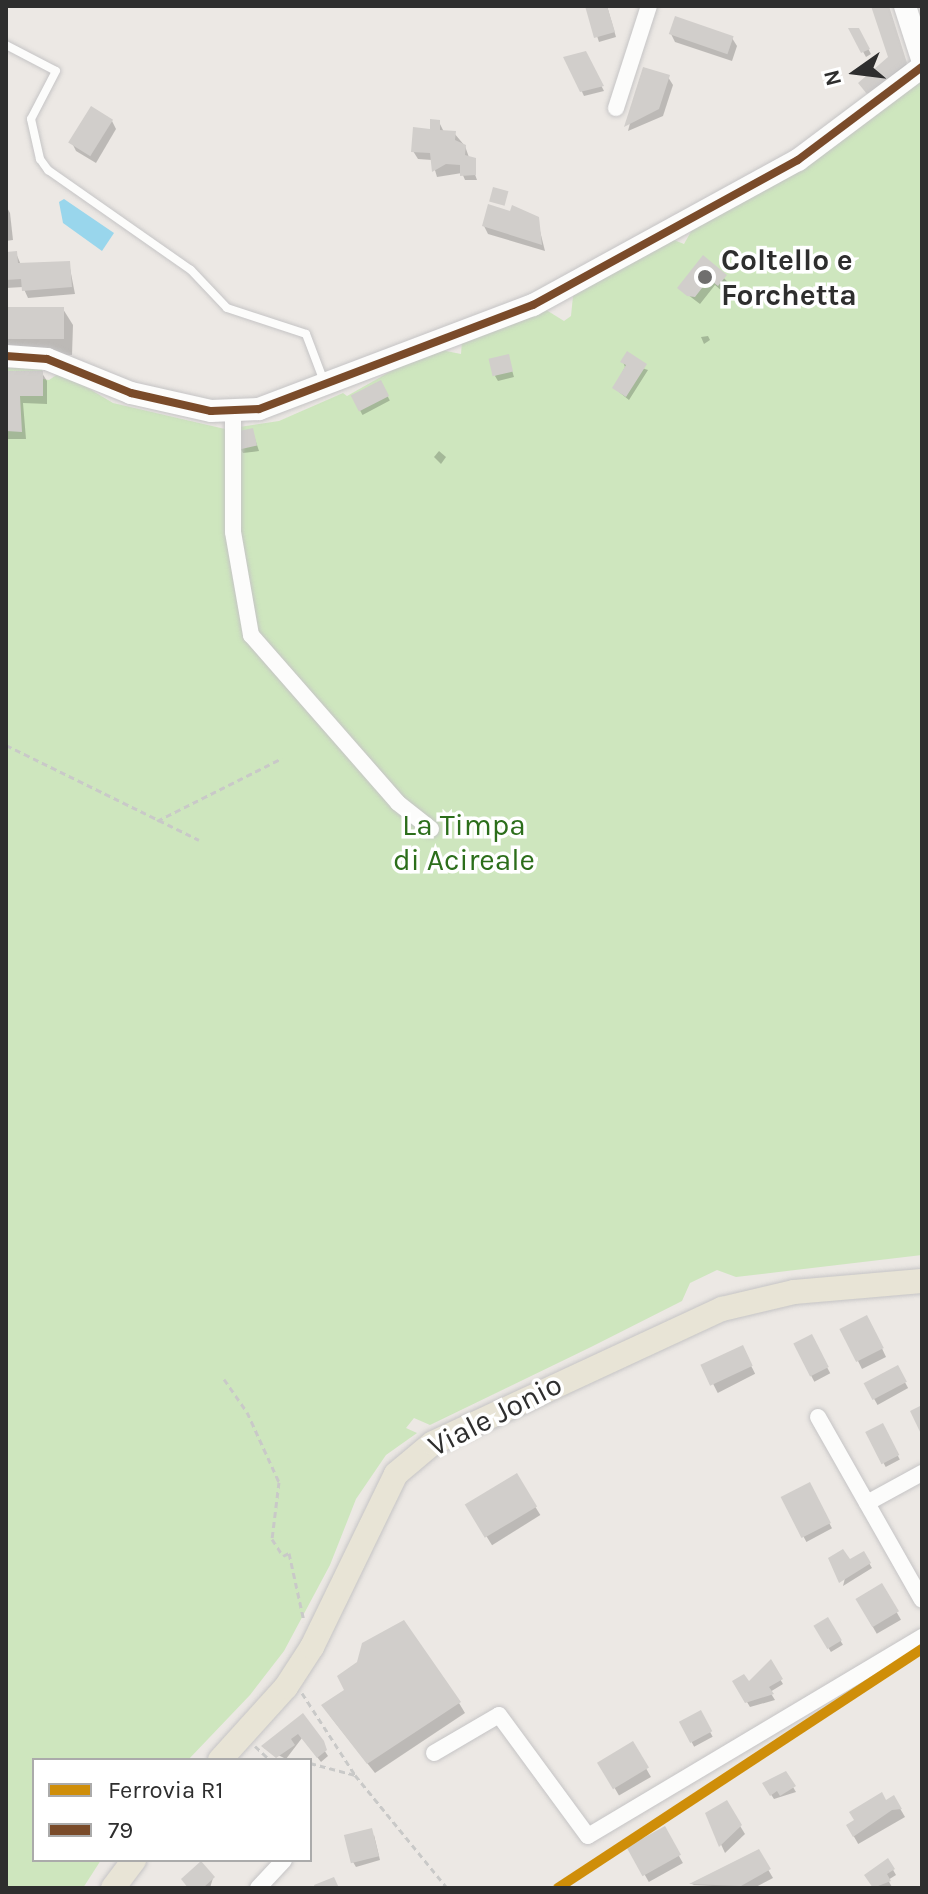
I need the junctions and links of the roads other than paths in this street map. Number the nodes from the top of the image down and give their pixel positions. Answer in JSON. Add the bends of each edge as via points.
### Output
{"nodes":[{"id":1,"x":649,"y":6,"type":"edge"},
{"id":2,"x":905,"y":6,"type":"edge"},
{"id":3,"x":6,"y":45,"type":"edge"},
{"id":4,"x":922,"y":59,"type":"edge"},
{"id":5,"x":922,"y":67,"type":"edge"},
{"id":6,"x":616,"y":108,"type":"dead end"},
{"id":7,"x":6,"y":356,"type":"edge"},
{"id":8,"x":325,"y":384,"type":"junction"},
{"id":9,"x":233,"y":413,"type":"junction"},
{"id":10,"x":431,"y":829,"type":"dead end"},
{"id":11,"x":922,"y":1281,"type":"edge"},
{"id":12,"x":818,"y":1417,"type":"dead end"},
{"id":13,"x":922,"y":1473,"type":"edge"},
{"id":14,"x":867,"y":1503,"type":"junction"},
{"id":15,"x":922,"y":1600,"type":"edge"},
{"id":16,"x":922,"y":1637,"type":"edge"},
{"id":17,"x":434,"y":1753,"type":"dead end"},
{"id":18,"x":223,"y":1758,"type":"edge"},
{"id":19,"x":117,"y":1862,"type":"edge"},
{"id":20,"x":132,"y":1862,"type":"edge"},
{"id":21,"x":282,"y":1862,"type":"edge"},
{"id":22,"x":266,"y":1884,"type":"edge"},
{"id":23,"x":98,"y":1888,"type":"edge"},
{"id":24,"x":113,"y":1888,"type":"edge"}],
"edges":[{"from":1,"to":6,"type":"street"},
{"from":2,"to":4,"type":"street"},
{"from":3,"to":8,"type":"lane","via":[[56,71],[31,119],[40,159],[48,170],[191,270],[227,308],[306,334]]},
{"from":5,"to":8,"type":"street","via":[[798,160],[533,305]]},
{"from":7,"to":9,"type":"street","via":[[47,359],[131,393]]},
{"from":8,"to":9,"type":"street","via":[[259,409]]},
{"from":9,"to":10,"type":"street","via":[[233,532],[251,635],[398,803]]},
{"from":11,"to":18,"type":"main road","name":"Viale Jonio","via":[[794,1292],[732,1305],[433,1443],[396,1474],[306,1657],[267,1711]]},
{"from":12,"to":14,"type":"street"},
{"from":13,"to":14,"type":"street"},
{"from":14,"to":15,"type":"street"},
{"from":16,"to":17,"type":"street","via":[[588,1836],[499,1715]]},
{"from":19,"to":23,"type":"main road"},
{"from":20,"to":24,"type":"main road"},
{"from":21,"to":22,"type":"street"}]}
